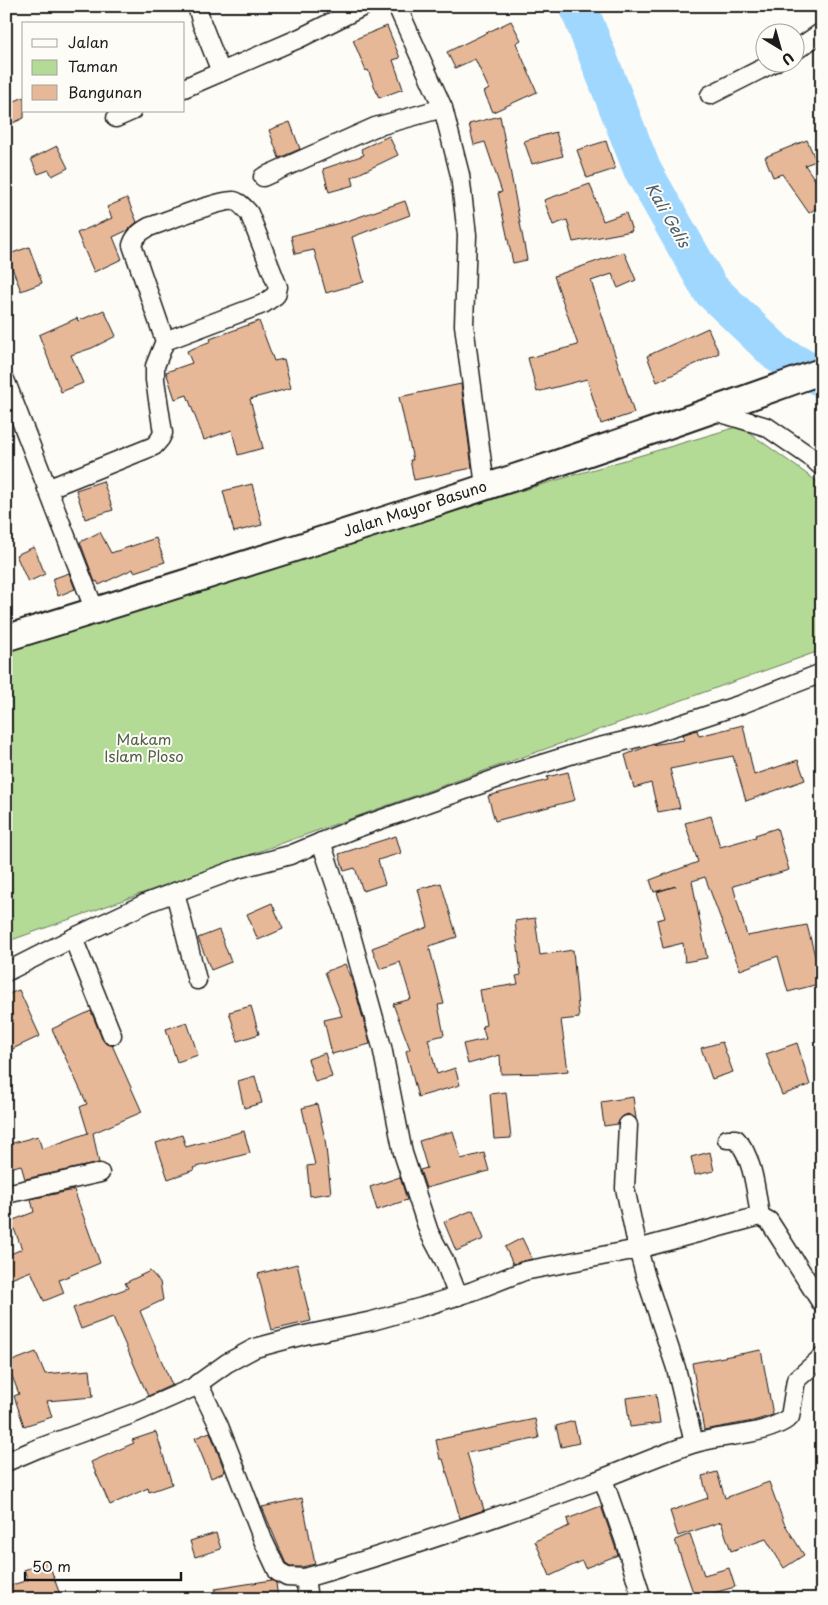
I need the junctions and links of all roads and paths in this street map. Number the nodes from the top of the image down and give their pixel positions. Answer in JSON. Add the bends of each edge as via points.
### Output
{"nodes":[{"id":1,"x":197,"y":6,"type":"edge"},
{"id":2,"x":364,"y":6,"type":"edge"},
{"id":3,"x":397,"y":6,"type":"edge"},
{"id":4,"x":822,"y":32,"type":"edge"},
{"id":5,"x":806,"y":43,"type":"edge"},
{"id":6,"x":222,"y":72,"type":"junction"},
{"id":7,"x":756,"y":72,"type":"edge"},
{"id":8,"x":185,"y":88,"type":"edge"},
{"id":9,"x":710,"y":95,"type":"dead end"},
{"id":10,"x":443,"y":108,"type":"junction"},
{"id":11,"x":263,"y":177,"type":"dead end"},
{"id":12,"x":164,"y":341,"type":"junction"},
{"id":13,"x":822,"y":371,"type":"edge"},
{"id":14,"x":6,"y":382,"type":"edge"},
{"id":15,"x":722,"y":408,"type":"junction"},
{"id":16,"x":822,"y":467,"type":"edge"},
{"id":17,"x":485,"y":486,"type":"junction"},
{"id":18,"x":47,"y":489,"type":"junction"},
{"id":19,"x":94,"y":611,"type":"junction"},
{"id":20,"x":6,"y":638,"type":"edge"},
{"id":21,"x":822,"y":673,"type":"edge"},
{"id":22,"x":322,"y":842,"type":"junction"},
{"id":23,"x":175,"y":892,"type":"junction"},
{"id":24,"x":73,"y":938,"type":"junction"},
{"id":25,"x":6,"y":972,"type":"edge"},
{"id":26,"x":197,"y":980,"type":"dead end"},
{"id":27,"x":112,"y":1035,"type":"dead end"},
{"id":28,"x":628,"y":1125,"type":"dead end"},
{"id":29,"x":727,"y":1139,"type":"dead end"},
{"id":30,"x":100,"y":1173,"type":"dead end"},
{"id":31,"x":6,"y":1194,"type":"edge"},
{"id":32,"x":760,"y":1216,"type":"junction"},
{"id":33,"x":638,"y":1249,"type":"junction"},
{"id":34,"x":458,"y":1296,"type":"junction"},
{"id":35,"x":822,"y":1304,"type":"edge"},
{"id":36,"x":822,"y":1357,"type":"edge"},
{"id":37,"x":198,"y":1383,"type":"junction"},
{"id":38,"x":694,"y":1442,"type":"junction"},
{"id":39,"x":6,"y":1462,"type":"edge"},
{"id":40,"x":603,"y":1479,"type":"junction"},
{"id":41,"x":305,"y":1578,"type":"junction"},
{"id":42,"x":308,"y":1599,"type":"edge"},
{"id":43,"x":642,"y":1599,"type":"edge"}],
"edges":[{"from":1,"to":6,"type":"street"},
{"from":2,"to":6,"type":"street"},
{"from":3,"to":10,"type":"street"},
{"from":4,"to":5,"type":"street"},
{"from":6,"to":8,"type":"street"},
{"from":7,"to":9,"type":"street"},
{"from":10,"to":11,"type":"street","via":[[375,127]]},
{"from":10,"to":17,"type":"street","via":[[460,175],[467,235],[464,325]]},
{"from":12,"to":12,"type":"street","via":[[132,245],[134,238],[149,227],[216,204],[233,201],[242,205],[278,287],[276,295],[263,304]]},
{"from":12,"to":18,"type":"street","via":[[155,366],[163,432],[160,439],[154,446]]},
{"from":13,"to":15,"type":"main road","name":"Jalan Mayor Basuno"},
{"from":14,"to":18,"type":"street"},
{"from":15,"to":16,"type":"street","via":[[766,427]]},
{"from":15,"to":17,"type":"main road","name":"Jalan Mayor Basuno"},
{"from":17,"to":19,"type":"main road","name":"Jalan Mayor Basuno"},
{"from":18,"to":19,"type":"street"},
{"from":19,"to":20,"type":"main road","name":"Jalan Mayor Basuno"},
{"from":21,"to":22,"type":"street","via":[[645,736],[582,751],[507,775]]},
{"from":22,"to":23,"type":"street"},
{"from":22,"to":34,"type":"street","via":[[382,1047],[403,1152],[429,1232]]},
{"from":23,"to":24,"type":"street"},
{"from":23,"to":26,"type":"street"},
{"from":24,"to":25,"type":"street"},
{"from":24,"to":27,"type":"street"},
{"from":28,"to":33,"type":"street","via":[[625,1188]]},
{"from":29,"to":32,"type":"street","via":[[736,1139],[743,1146]]},
{"from":30,"to":31,"type":"street"},
{"from":32,"to":33,"type":"street"},
{"from":32,"to":35,"type":"street","via":[[769,1221]]},
{"from":33,"to":34,"type":"street","via":[[524,1271]]},
{"from":33,"to":38,"type":"street","via":[[676,1368]]},
{"from":34,"to":37,"type":"street","via":[[372,1321],[255,1348],[227,1362]]},
{"from":36,"to":38,"type":"street","via":[[796,1380],[790,1417],[783,1422]]},
{"from":37,"to":39,"type":"street","via":[[135,1413]]},
{"from":37,"to":41,"type":"street","via":[[219,1426],[278,1572],[287,1577]]},
{"from":38,"to":40,"type":"street"},
{"from":40,"to":41,"type":"street","via":[[428,1541]]},
{"from":40,"to":43,"type":"street"},
{"from":41,"to":42,"type":"street"}]}
